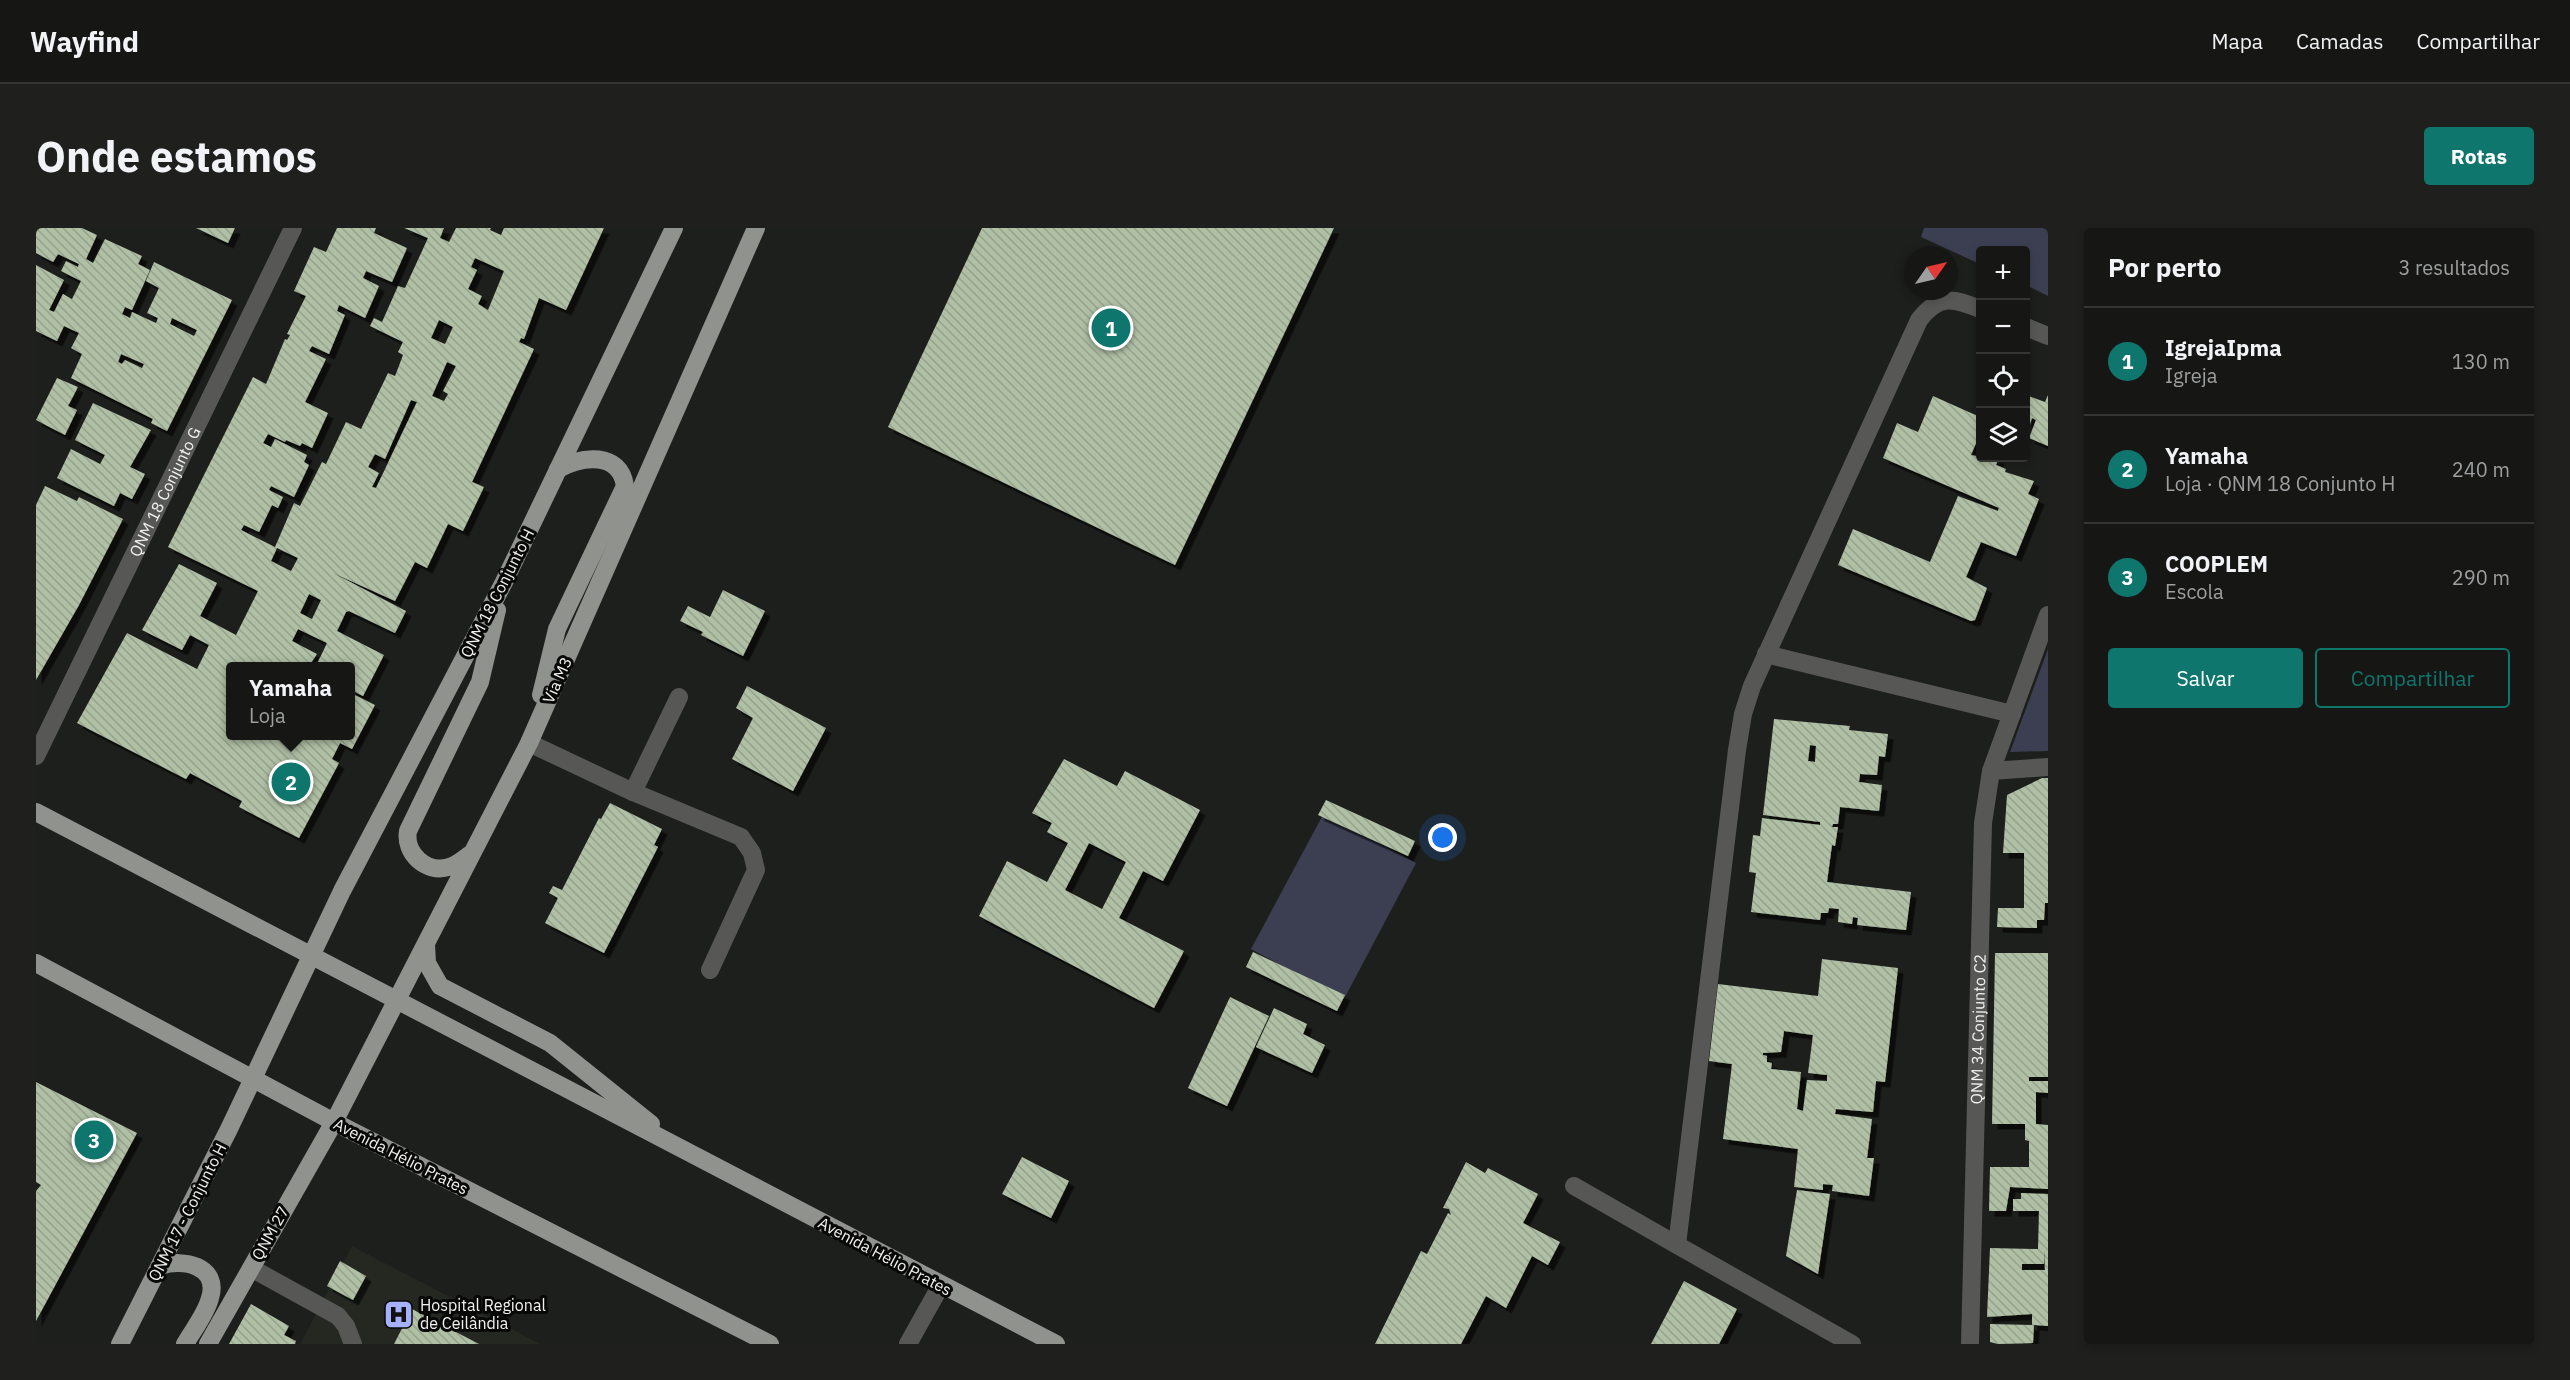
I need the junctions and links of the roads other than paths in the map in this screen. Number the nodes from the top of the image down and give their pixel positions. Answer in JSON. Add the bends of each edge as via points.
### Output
{"nodes":[{"id":1,"x":293,"y":228,"type":"edge"},
{"id":2,"x":674,"y":228,"type":"edge"},
{"id":3,"x":756,"y":228,"type":"edge"},
{"id":4,"x":1976,"y":308,"type":"edge"},
{"id":5,"x":2030,"y":329,"type":"edge"},
{"id":6,"x":2048,"y":336,"type":"edge"},
{"id":7,"x":558,"y":469,"type":"junction"},
{"id":8,"x":504,"y":582,"type":"junction"},
{"id":9,"x":2048,"y":615,"type":"edge"},
{"id":10,"x":1766,"y":654,"type":"junction"},
{"id":11,"x":679,"y":697,"type":"dead end"},
{"id":12,"x":2012,"y":714,"type":"junction"},
{"id":13,"x":529,"y":743,"type":"junction"},
{"id":14,"x":36,"y":756,"type":"edge"},
{"id":15,"x":2048,"y":767,"type":"edge"},
{"id":16,"x":1991,"y":771,"type":"junction"},
{"id":17,"x":633,"y":792,"type":"junction"},
{"id":18,"x":36,"y":812,"type":"edge"},
{"id":19,"x":471,"y":853,"type":"junction"},
{"id":20,"x":428,"y":936,"type":"junction"},
{"id":21,"x":313,"y":955,"type":"junction"},
{"id":22,"x":36,"y":963,"type":"edge"},
{"id":23,"x":710,"y":970,"type":"dead end"},
{"id":24,"x":398,"y":1000,"type":"junction"},
{"id":25,"x":252,"y":1079,"type":"junction"},
{"id":26,"x":334,"y":1122,"type":"junction"},
{"id":27,"x":682,"y":1150,"type":"junction"},
{"id":28,"x":1574,"y":1186,"type":"dead end"},
{"id":29,"x":1677,"y":1245,"type":"junction"},
{"id":30,"x":160,"y":1266,"type":"junction"},
{"id":31,"x":251,"y":1268,"type":"junction"},
{"id":32,"x":941,"y":1286,"type":"junction"},
{"id":33,"x":120,"y":1344,"type":"edge"},
{"id":34,"x":184,"y":1344,"type":"edge"},
{"id":35,"x":208,"y":1344,"type":"edge"},
{"id":36,"x":353,"y":1344,"type":"edge"},
{"id":37,"x":770,"y":1344,"type":"edge"},
{"id":38,"x":908,"y":1344,"type":"edge"},
{"id":39,"x":1056,"y":1344,"type":"edge"},
{"id":40,"x":1852,"y":1344,"type":"edge"},
{"id":41,"x":1970,"y":1344,"type":"edge"}],
"edges":[{"from":1,"to":14,"type":"street","name":"QNM 18 Conjunto G"},
{"from":2,"to":7,"type":"main road","name":"QNM 18 Conjunto H"},
{"from":3,"to":13,"type":"main road","name":"Via M3"},
{"from":4,"to":10,"type":"street","via":[[1949,299],[1937,302],[1919,320]]},
{"from":5,"to":6,"type":"street"},
{"from":7,"to":8,"type":"main road","name":"QNM 18 Conjunto H"},
{"from":7,"to":13,"type":"main road","via":[[578,460],[603,459],[614,464],[624,476],[625,486],[557,629]]},
{"from":8,"to":19,"type":"main road","via":[[480,682],[406,841],[415,858],[429,867],[447,868]]},
{"from":8,"to":21,"type":"main road","name":"QNM 18 Conjunto H","via":[[342,891]]},
{"from":9,"to":12,"type":"street","name":"QNM 34 Conjunto C2"},
{"from":10,"to":12,"type":"street"},
{"from":10,"to":29,"type":"street","via":[[1743,714],[1738,741]]},
{"from":11,"to":17,"type":"street"},
{"from":12,"to":16,"type":"street","name":"QNM 34 Conjunto C2"},
{"from":13,"to":17,"type":"street"},
{"from":13,"to":19,"type":"main road","name":"Via M3"},
{"from":15,"to":16,"type":"street"},
{"from":16,"to":41,"type":"street","name":"QNM 34 Conjunto C2","via":[[1983,823]]},
{"from":17,"to":23,"type":"street","via":[[741,837],[752,853],[756,870]]},
{"from":18,"to":21,"type":"main road","name":"Avenida Hélio Prates"},
{"from":19,"to":20,"type":"main road","name":"Via M3"},
{"from":20,"to":24,"type":"main road","name":"Via M3"},
{"from":20,"to":27,"type":"main road","name":"Avenida Hélio Prates","via":[[427,963],[440,986],[550,1042]]},
{"from":21,"to":24,"type":"main road","name":"Avenida Hélio Prates"},
{"from":21,"to":25,"type":"main road"},
{"from":22,"to":25,"type":"main road","name":"Avenida Hélio Prates"},
{"from":24,"to":26,"type":"main road","name":"Via M3"},
{"from":24,"to":27,"type":"main road","name":"Avenida Hélio Prates"},
{"from":25,"to":26,"type":"main road","name":"Avenida Hélio Prates"},
{"from":25,"to":30,"type":"main road","name":"QNM 17 - Conjunto H"},
{"from":26,"to":31,"type":"main road","name":"QNM 27"},
{"from":26,"to":37,"type":"main road","name":"Avenida Hélio Prates"},
{"from":27,"to":32,"type":"main road","name":"Avenida Hélio Prates"},
{"from":28,"to":29,"type":"street"},
{"from":29,"to":40,"type":"street"},
{"from":30,"to":33,"type":"main road","name":"QNM 17 - Conjunto H"},
{"from":30,"to":34,"type":"main road","via":[[183,1262],[204,1271],[209,1281],[209,1302]]},
{"from":31,"to":35,"type":"main road","name":"QNM 27"},
{"from":31,"to":36,"type":"street","via":[[338,1316]]},
{"from":32,"to":38,"type":"street"},
{"from":32,"to":39,"type":"main road","name":"Avenida Hélio Prates"}]}
